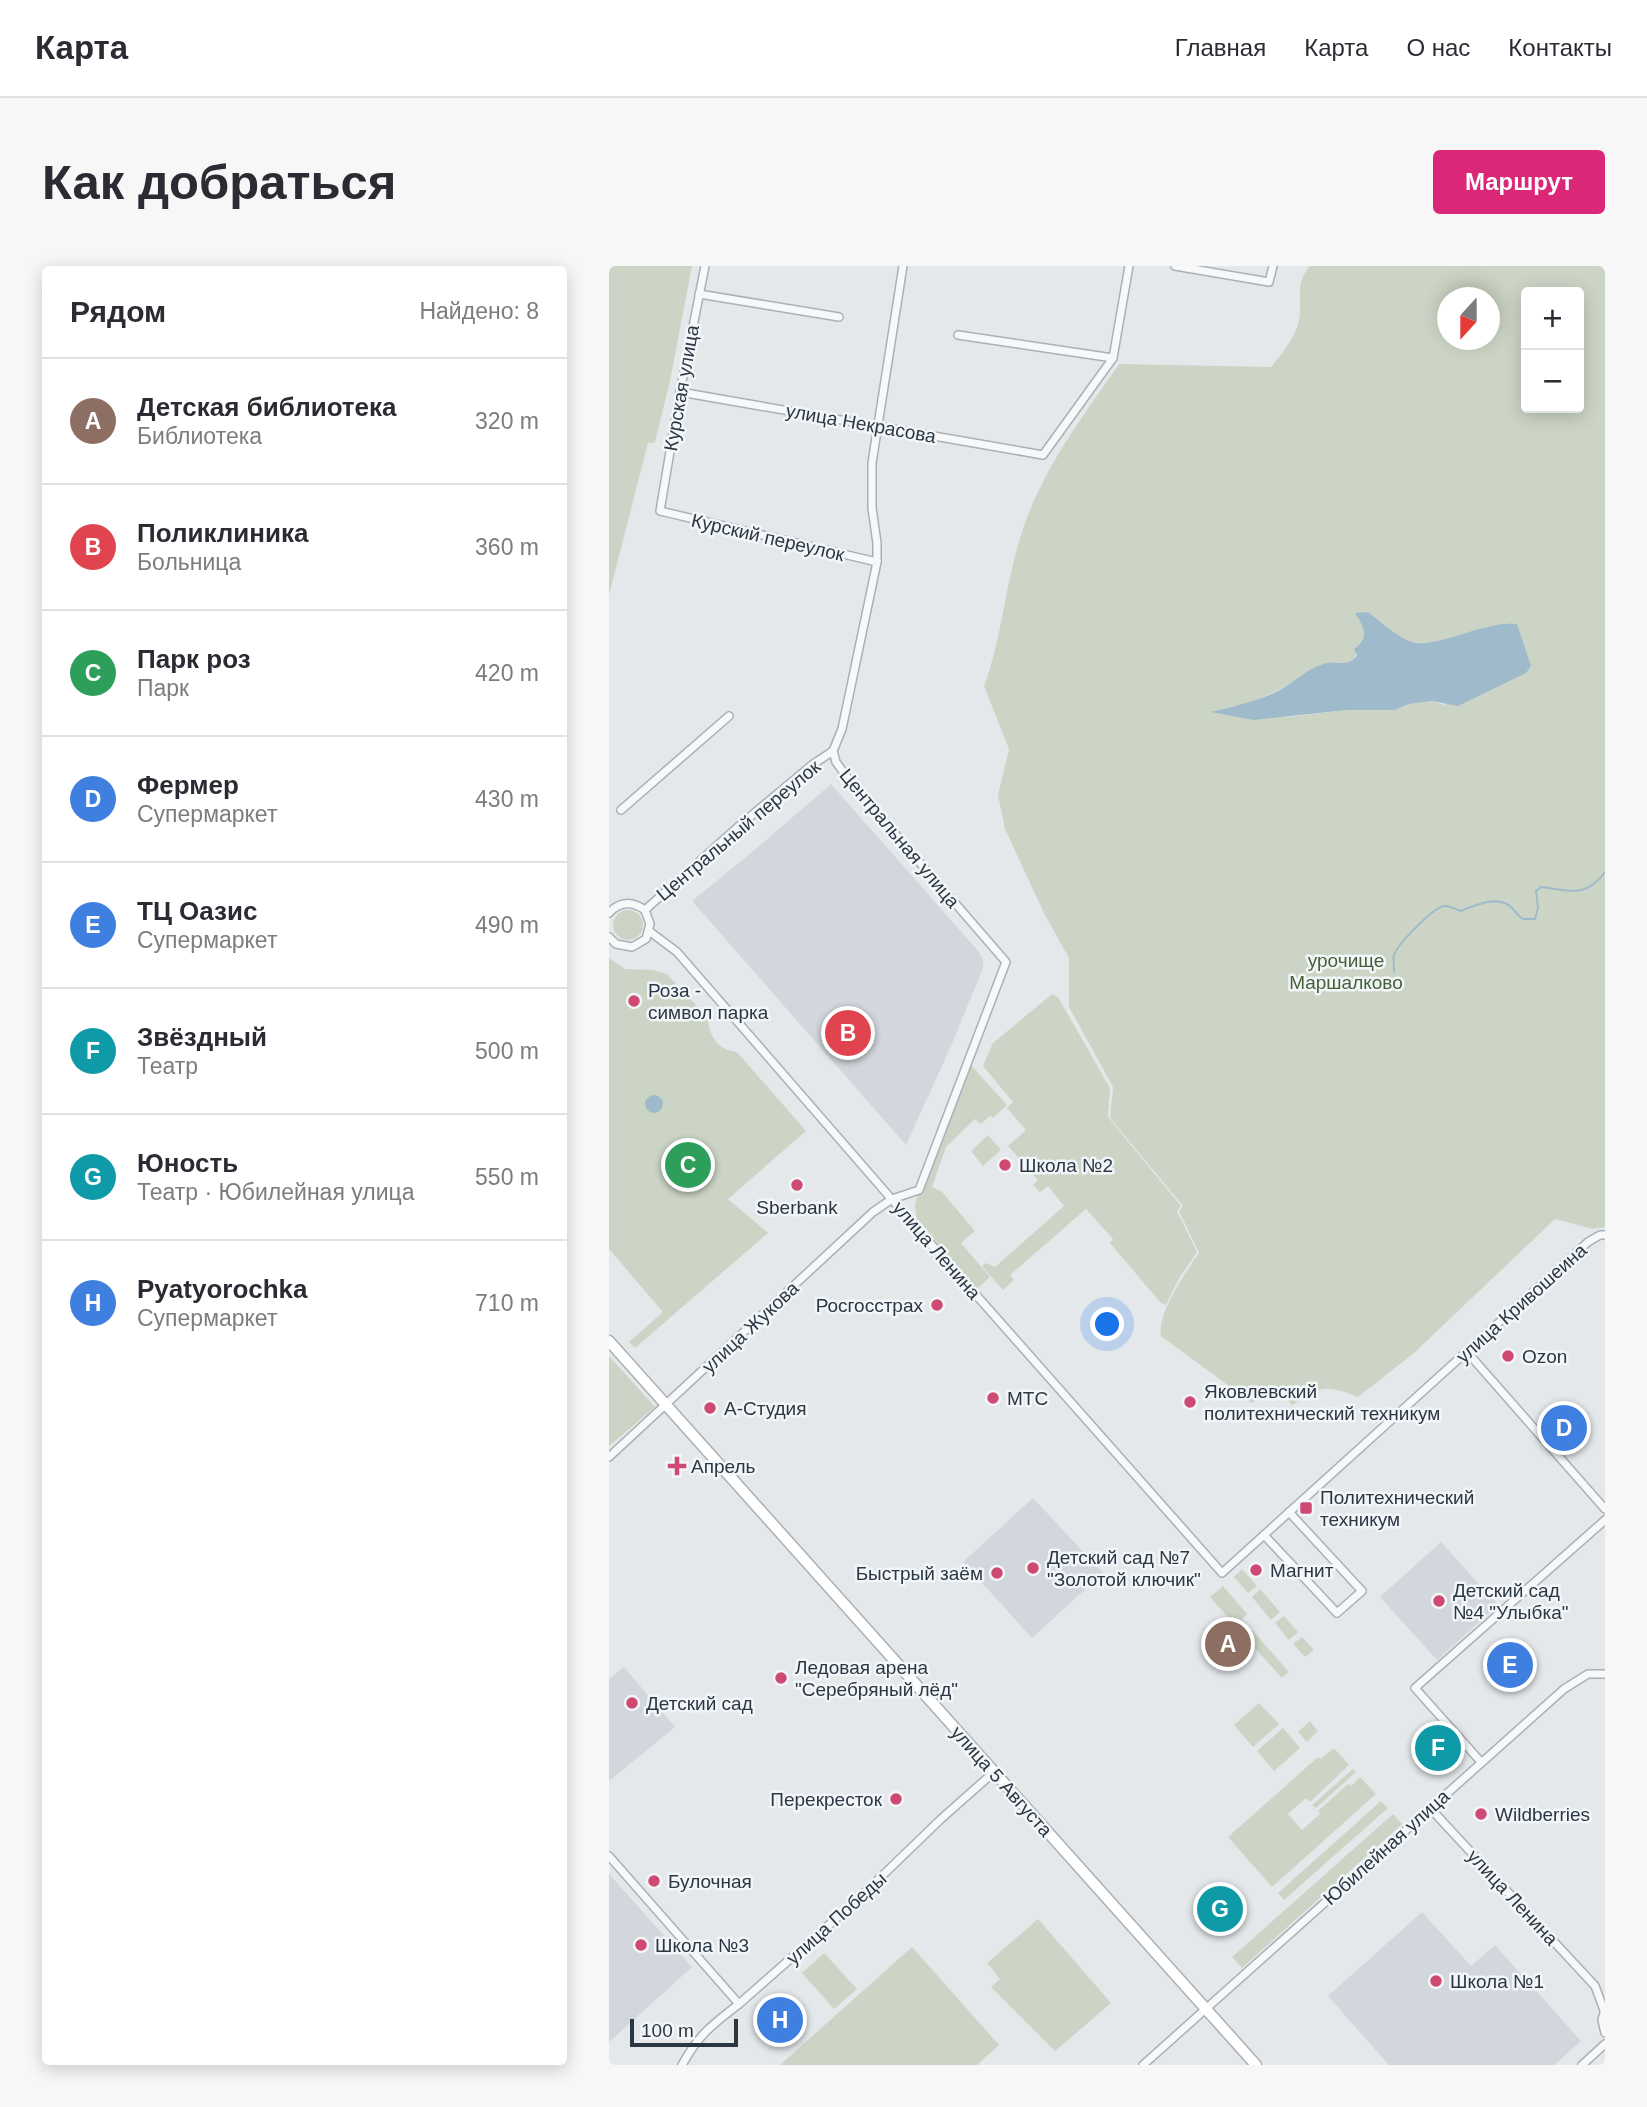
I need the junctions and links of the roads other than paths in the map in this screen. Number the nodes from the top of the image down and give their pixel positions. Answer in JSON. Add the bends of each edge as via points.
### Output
{"nodes":[{"id":1,"x":705,"y":266,"type":"edge"},
{"id":2,"x":903,"y":266,"type":"edge"},
{"id":3,"x":1129,"y":266,"type":"edge"},
{"id":4,"x":1175,"y":266,"type":"edge"},
{"id":5,"x":1273,"y":266,"type":"edge"},
{"id":6,"x":699,"y":294,"type":"junction"},
{"id":7,"x":839,"y":317,"type":"dead end"},
{"id":8,"x":958,"y":335,"type":"dead end"},
{"id":9,"x":1113,"y":358,"type":"junction"},
{"id":10,"x":680,"y":392,"type":"junction"},
{"id":11,"x":877,"y":426,"type":"junction"},
{"id":12,"x":660,"y":511,"type":"joint"},
{"id":13,"x":877,"y":562,"type":"junction"},
{"id":14,"x":729,"y":716,"type":"dead end"},
{"id":15,"x":832,"y":751,"type":"junction"},
{"id":16,"x":621,"y":810,"type":"dead end"},
{"id":17,"x":645,"y":910,"type":"junction"},
{"id":18,"x":609,"y":913,"type":"edge"},
{"id":19,"x":649,"y":931,"type":"junction"},
{"id":20,"x":609,"y":937,"type":"edge"},
{"id":21,"x":892,"y":1199,"type":"junction"},
{"id":22,"x":1605,"y":1235,"type":"edge"},
{"id":23,"x":609,"y":1341,"type":"edge"},
{"id":24,"x":1467,"y":1352,"type":"junction"},
{"id":25,"x":666,"y":1406,"type":"junction"},
{"id":26,"x":609,"y":1457,"type":"edge"},
{"id":27,"x":1605,"y":1508,"type":"edge"},
{"id":28,"x":1289,"y":1512,"type":"junction"},
{"id":29,"x":1605,"y":1520,"type":"edge"},
{"id":30,"x":1264,"y":1535,"type":"junction"},
{"id":31,"x":1221,"y":1573,"type":"joint"},
{"id":32,"x":1605,"y":1674,"type":"edge"},
{"id":33,"x":1481,"y":1762,"type":"junction"},
{"id":34,"x":994,"y":1772,"type":"junction"},
{"id":35,"x":1430,"y":1808,"type":"junction"},
{"id":36,"x":609,"y":1856,"type":"edge"},
{"id":37,"x":1595,"y":1986,"type":"junction"},
{"id":38,"x":1605,"y":1990,"type":"edge"},
{"id":39,"x":739,"y":2004,"type":"junction"},
{"id":40,"x":1205,"y":2008,"type":"junction"},
{"id":41,"x":1605,"y":2009,"type":"edge"},
{"id":42,"x":1605,"y":2033,"type":"edge"},
{"id":43,"x":1605,"y":2044,"type":"edge"},
{"id":44,"x":682,"y":2065,"type":"edge"},
{"id":45,"x":1143,"y":2065,"type":"edge"},
{"id":46,"x":1256,"y":2065,"type":"edge"},
{"id":47,"x":1582,"y":2065,"type":"edge"}],
"edges":[{"from":1,"to":6,"type":"street","name":"Курская улица"},
{"from":2,"to":11,"type":"street","name":"Центральная улица"},
{"from":3,"to":9,"type":"street"},
{"from":4,"to":5,"type":"street","via":[[1269,282]]},
{"from":6,"to":7,"type":"street"},
{"from":6,"to":10,"type":"street","name":"Курская улица"},
{"from":8,"to":9,"type":"street"},
{"from":9,"to":11,"type":"street","name":"улица Некрасова","via":[[1043,455]]},
{"from":10,"to":11,"type":"street","name":"улица Некрасова"},
{"from":10,"to":12,"type":"street","name":"Курская улица"},
{"from":11,"to":13,"type":"street","name":"Центральная улица","via":[[871,478]]},
{"from":12,"to":13,"type":"street","name":"Курский переулок"},
{"from":13,"to":15,"type":"street","name":"Центральная улица","via":[[842,729]]},
{"from":14,"to":16,"type":"street"},
{"from":15,"to":17,"type":"street","name":"Центральный переулок"},
{"from":15,"to":21,"type":"street","name":"Центральная улица","via":[[852,784],[1006,962],[919,1190]]},
{"from":17,"to":18,"type":"street","via":[[630,903]]},
{"from":17,"to":19,"type":"street"},
{"from":19,"to":20,"type":"street","via":[[646,939],[632,947],[615,944]]},
{"from":19,"to":21,"type":"street","name":"улица Ленина","via":[[677,952]]},
{"from":21,"to":25,"type":"street","name":"улица Жукова"},
{"from":21,"to":31,"type":"street","name":"улица Ленина"},
{"from":22,"to":24,"type":"street","name":"улица Кривошеина","via":[[1588,1242]]},
{"from":23,"to":25,"type":"street","name":"улица 5 Августа"},
{"from":24,"to":27,"type":"street"},
{"from":24,"to":28,"type":"street","name":"улица Кривошеина"},
{"from":25,"to":26,"type":"street","name":"улица Жукова"},
{"from":25,"to":34,"type":"street","name":"улица 5 Августа"},
{"from":28,"to":30,"type":"street","name":"улица Кривошеина"},
{"from":28,"to":30,"type":"street","via":[[1362,1591],[1337,1613]]},
{"from":29,"to":33,"type":"street","via":[[1415,1688]]},
{"from":30,"to":31,"type":"street","name":"улица Кривошеина"},
{"from":32,"to":33,"type":"street","name":"Юбилейная улица","via":[[1588,1674],[1573,1682]]},
{"from":33,"to":35,"type":"street","name":"Юбилейная улица"},
{"from":34,"to":39,"type":"street","name":"улица Победы"},
{"from":34,"to":40,"type":"street","name":"улица 5 Августа"},
{"from":35,"to":37,"type":"street","name":"улица Ленина"},
{"from":35,"to":40,"type":"street","name":"Юбилейная улица"},
{"from":36,"to":39,"type":"street"},
{"from":37,"to":38,"type":"street"},
{"from":37,"to":41,"type":"street"},
{"from":39,"to":44,"type":"street","name":"улица Победы","via":[[695,2042]]},
{"from":40,"to":45,"type":"street","name":"Юбилейная улица"},
{"from":40,"to":46,"type":"street","name":"улица 5 Августа"},
{"from":41,"to":42,"type":"street"},
{"from":43,"to":47,"type":"street"}]}
